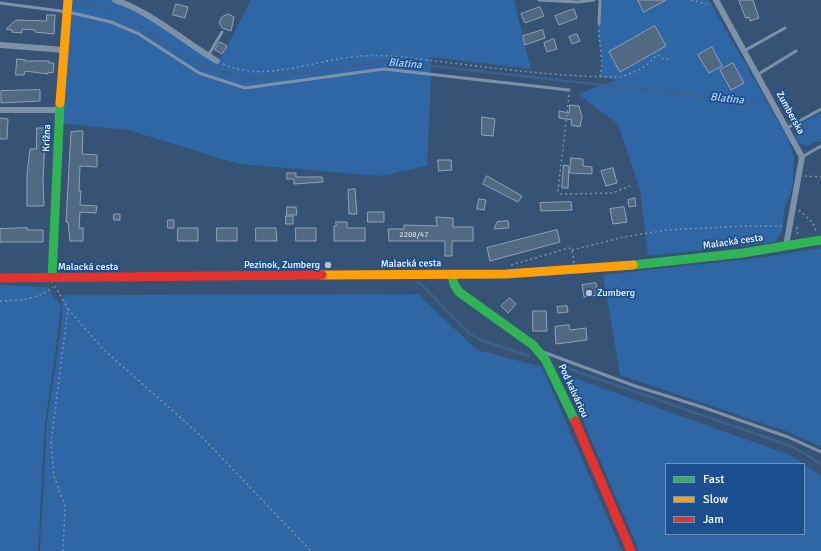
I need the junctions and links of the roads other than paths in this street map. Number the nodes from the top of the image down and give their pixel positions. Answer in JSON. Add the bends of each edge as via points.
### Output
{"nodes":[{"id":1,"x":115,"y":0,"type":"edge"},
{"id":2,"x":539,"y":0,"type":"edge"},
{"id":3,"x":594,"y":0,"type":"edge"},
{"id":4,"x":600,"y":0,"type":"edge"},
{"id":5,"x":714,"y":2,"type":"edge"},
{"id":6,"x":0,"y":3,"type":"edge"},
{"id":7,"x":68,"y":7,"type":"edge"},
{"id":8,"x":599,"y":24,"type":"road end"},
{"id":9,"x":785,"y":28,"type":"dead end"},
{"id":10,"x":222,"y":32,"type":"dead end"},
{"id":11,"x":0,"y":45,"type":"edge"},
{"id":12,"x":65,"y":50,"type":"junction"},
{"id":13,"x":744,"y":51,"type":"junction"},
{"id":14,"x":796,"y":51,"type":"dead end"},
{"id":15,"x":208,"y":56,"type":"junction"},
{"id":16,"x":217,"y":61,"type":"road end"},
{"id":17,"x":757,"y":75,"type":"junction"},
{"id":18,"x":569,"y":90,"type":"road end"},
{"id":19,"x":821,"y":109,"type":"edge"},
{"id":20,"x":0,"y":110,"type":"edge"},
{"id":21,"x":60,"y":110,"type":"junction"},
{"id":22,"x":787,"y":128,"type":"junction"},
{"id":23,"x":821,"y":146,"type":"edge"},
{"id":24,"x":802,"y":157,"type":"junction"},
{"id":25,"x":821,"y":240,"type":"edge"},
{"id":26,"x":786,"y":246,"type":"junction"},
{"id":27,"x":452,"y":275,"type":"junction"},
{"id":28,"x":0,"y":278,"type":"edge"},
{"id":29,"x":53,"y":282,"type":"junction"},
{"id":30,"x":539,"y":352,"type":"junction"},
{"id":31,"x":821,"y":452,"type":"edge"},
{"id":32,"x":631,"y":551,"type":"edge"}],
"edges":[{"from":1,"to":15,"type":"street","via":[[157,21]]},
{"from":2,"to":3,"type":"lane"},
{"from":4,"to":8,"type":"lane"},
{"from":5,"to":13,"type":"street","name":"Zumberska"},
{"from":6,"to":7,"type":"lane"},
{"from":7,"to":12,"type":"main road","name":"Krížna"},
{"from":7,"to":18,"type":"lane","via":[[129,29],[199,73],[245,88],[384,69]]},
{"from":9,"to":13,"type":"lane"},
{"from":10,"to":15,"type":"lane"},
{"from":11,"to":12,"type":"street"},
{"from":12,"to":21,"type":"main road","name":"Krížna"},
{"from":13,"to":17,"type":"street","name":"Zumberska"},
{"from":14,"to":17,"type":"lane"},
{"from":15,"to":16,"type":"street"},
{"from":17,"to":22,"type":"street","name":"Zumberska"},
{"from":19,"to":22,"type":"lane"},
{"from":20,"to":21,"type":"street"},
{"from":21,"to":29,"type":"main road","name":"Krížna"},
{"from":22,"to":24,"type":"street","name":"Zumberska"},
{"from":23,"to":24,"type":"lane"},
{"from":24,"to":26,"type":"street"},
{"from":25,"to":26,"type":"main road","name":"Malacká cesta"},
{"from":26,"to":27,"type":"main road","name":"Malacká cesta","via":[[655,264],[575,271]]},
{"from":27,"to":29,"type":"main road","name":"Malacká cesta"},
{"from":27,"to":30,"type":"main road","name":"Pod kalváriou","via":[[459,292]]},
{"from":28,"to":29,"type":"main road","name":"Malacká cesta"},
{"from":30,"to":31,"type":"lane","via":[[724,414]]},
{"from":30,"to":32,"type":"main road","name":"Pod kalváriou","via":[[551,369],[564,397]]}]}
